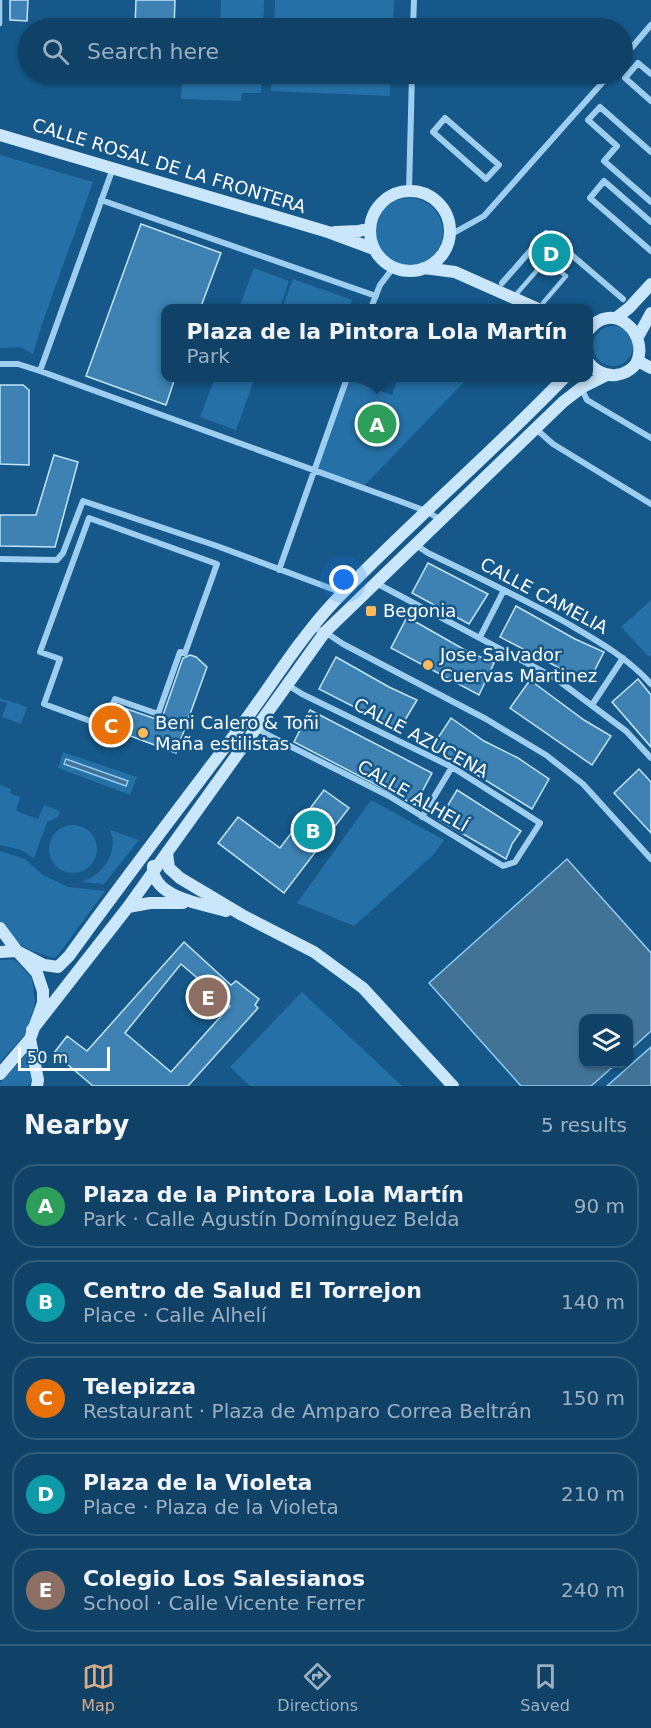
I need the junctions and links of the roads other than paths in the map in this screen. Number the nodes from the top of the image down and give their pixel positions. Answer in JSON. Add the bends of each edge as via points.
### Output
{"nodes":[{"id":1,"x":0,"y":0,"type":"edge"},
{"id":2,"x":414,"y":0,"type":"edge"},
{"id":3,"x":413,"y":18,"type":"edge"},
{"id":4,"x":0,"y":24,"type":"edge"},
{"id":5,"x":651,"y":25,"type":"edge"},
{"id":6,"x":633,"y":46,"type":"edge"},
{"id":7,"x":633,"y":69,"type":"edge"},
{"id":8,"x":651,"y":74,"type":"edge"},
{"id":9,"x":412,"y":84,"type":"edge"},
{"id":10,"x":601,"y":84,"type":"edge"},
{"id":11,"x":632,"y":84,"type":"edge"},
{"id":12,"x":651,"y":101,"type":"edge"},
{"id":13,"x":433,"y":132,"type":"joint"},
{"id":14,"x":0,"y":135,"type":"edge"},
{"id":15,"x":651,"y":152,"type":"edge"},
{"id":16,"x":113,"y":168,"type":"junction"},
{"id":17,"x":409,"y":191,"type":"junction"},
{"id":18,"x":101,"y":200,"type":"junction"},
{"id":19,"x":651,"y":202,"type":"edge"},
{"id":20,"x":651,"y":222,"type":"edge"},
{"id":21,"x":370,"y":228,"type":"junction"},
{"id":22,"x":328,"y":232,"type":"junction"},
{"id":23,"x":450,"y":235,"type":"junction"},
{"id":24,"x":374,"y":249,"type":"junction"},
{"id":25,"x":651,"y":251,"type":"edge"},
{"id":26,"x":442,"y":255,"type":"junction"},
{"id":27,"x":393,"y":267,"type":"junction"},
{"id":28,"x":424,"y":268,"type":"junction"},
{"id":29,"x":455,"y":272,"type":"junction"},
{"id":30,"x":502,"y":283,"type":"dead end"},
{"id":31,"x":651,"y":284,"type":"edge"},
{"id":32,"x":375,"y":297,"type":"junction"},
{"id":33,"x":513,"y":298,"type":"junction"},
{"id":34,"x":623,"y":298,"type":"dead end"},
{"id":35,"x":373,"y":304,"type":"edge"},
{"id":36,"x":527,"y":304,"type":"edge"},
{"id":37,"x":542,"y":304,"type":"edge"},
{"id":38,"x":651,"y":313,"type":"edge"},
{"id":39,"x":616,"y":318,"type":"junction"},
{"id":40,"x":595,"y":319,"type":"edge"},
{"id":41,"x":639,"y":335,"type":"junction"},
{"id":42,"x":638,"y":360,"type":"junction"},
{"id":43,"x":0,"y":364,"type":"edge"},
{"id":44,"x":593,"y":367,"type":"edge"},
{"id":45,"x":651,"y":368,"type":"edge"},
{"id":46,"x":40,"y":371,"type":"junction"},
{"id":47,"x":607,"y":375,"type":"junction"},
{"id":48,"x":346,"y":382,"type":"edge"},
{"id":49,"x":560,"y":382,"type":"edge"},
{"id":50,"x":581,"y":388,"type":"junction"},
{"id":51,"x":536,"y":429,"type":"junction"},
{"id":52,"x":651,"y":438,"type":"edge"},
{"id":53,"x":314,"y":470,"type":"junction"},
{"id":54,"x":651,"y":504,"type":"edge"},
{"id":55,"x":426,"y":511,"type":"junction"},
{"id":56,"x":89,"y":518,"type":"joint"},
{"id":57,"x":441,"y":520,"type":"junction"},
{"id":58,"x":416,"y":545,"type":"junction"},
{"id":59,"x":0,"y":559,"type":"edge"},
{"id":60,"x":279,"y":570,"type":"junction"},
{"id":61,"x":375,"y":584,"type":"junction"},
{"id":62,"x":504,"y":590,"type":"junction"},
{"id":63,"x":343,"y":593,"type":"junction"},
{"id":64,"x":319,"y":630,"type":"junction"},
{"id":65,"x":480,"y":637,"type":"junction"},
{"id":66,"x":623,"y":658,"type":"junction"},
{"id":67,"x":286,"y":684,"type":"junction"},
{"id":68,"x":651,"y":684,"type":"edge"},
{"id":69,"x":592,"y":705,"type":"junction"},
{"id":70,"x":256,"y":727,"type":"junction"},
{"id":71,"x":651,"y":758,"type":"edge"},
{"id":72,"x":452,"y":767,"type":"junction"},
{"id":73,"x":174,"y":812,"type":"junction"},
{"id":74,"x":422,"y":817,"type":"junction"},
{"id":75,"x":540,"y":823,"type":"joint"},
{"id":76,"x":167,"y":853,"type":"junction"},
{"id":77,"x":651,"y":859,"type":"edge"},
{"id":78,"x":153,"y":871,"type":"junction"},
{"id":79,"x":180,"y":878,"type":"junction"},
{"id":80,"x":200,"y":903,"type":"junction"},
{"id":81,"x":128,"y":907,"type":"junction"},
{"id":82,"x":242,"y":915,"type":"junction"},
{"id":83,"x":0,"y":928,"type":"edge"},
{"id":84,"x":17,"y":951,"type":"junction"},
{"id":85,"x":0,"y":952,"type":"edge"},
{"id":86,"x":69,"y":956,"type":"junction"},
{"id":87,"x":31,"y":1035,"type":"junction"},
{"id":88,"x":0,"y":1074,"type":"edge"},
{"id":89,"x":39,"y":1084,"type":"edge"},
{"id":90,"x":453,"y":1086,"type":"edge"}],
"edges":[{"from":1,"to":4,"type":"lane"},
{"from":2,"to":3,"type":"street"},
{"from":5,"to":6,"type":"street"},
{"from":7,"to":8,"type":"street","via":[[638,63]]},
{"from":9,"to":17,"type":"street"},
{"from":10,"to":23,"type":"street","via":[[484,216]]},
{"from":11,"to":12,"type":"street"},
{"from":13,"to":13,"type":"street","via":[[446,118],[499,165],[486,179]]},
{"from":14,"to":16,"type":"main road","name":"CALLE ROSAL DE LA FRONTERA"},
{"from":15,"to":19,"type":"street","via":[[600,107],[588,120],[617,146],[604,161]]},
{"from":16,"to":18,"type":"street"},
{"from":16,"to":22,"type":"main road","name":"CALLE ROSAL DE LA FRONTERA"},
{"from":17,"to":21,"type":"main road","via":[[387,198],[373,216]]},
{"from":17,"to":23,"type":"main road","via":[[424,194],[441,206],[449,221]]},
{"from":18,"to":32,"type":"street"},
{"from":18,"to":46,"type":"street"},
{"from":20,"to":25,"type":"street","via":[[604,182],[590,198]]},
{"from":21,"to":22,"type":"main road","name":"CALLE ROSAL DE LA FRONTERA"},
{"from":21,"to":24,"type":"main road"},
{"from":22,"to":24,"type":"main road","name":"CALLE ROSAL DE LA FRONTERA"},
{"from":23,"to":26,"type":"main road"},
{"from":24,"to":27,"type":"main road"},
{"from":26,"to":28,"type":"main road"},
{"from":26,"to":29,"type":"main road"},
{"from":27,"to":28,"type":"main road","via":[[414,271]]},
{"from":27,"to":32,"type":"street"},
{"from":28,"to":29,"type":"main road"},
{"from":29,"to":33,"type":"main road"},
{"from":30,"to":34,"type":"street","via":[[546,233]]},
{"from":31,"to":39,"type":"main road"},
{"from":32,"to":35,"type":"street"},
{"from":33,"to":36,"type":"main road"},
{"from":33,"to":37,"type":"lane","via":[[546,260],[566,276]]},
{"from":38,"to":41,"type":"main road"},
{"from":39,"to":40,"type":"main road"},
{"from":39,"to":41,"type":"main road","via":[[634,326]]},
{"from":41,"to":42,"type":"main road","via":[[642,348]]},
{"from":42,"to":45,"type":"main road"},
{"from":42,"to":47,"type":"main road","via":[[621,374]]},
{"from":43,"to":46,"type":"street","via":[[18,364]]},
{"from":44,"to":47,"type":"main road"},
{"from":46,"to":53,"type":"street"},
{"from":47,"to":50,"type":"main road"},
{"from":48,"to":53,"type":"street"},
{"from":49,"to":55,"type":"main road"},
{"from":50,"to":51,"type":"main road"},
{"from":50,"to":52,"type":"street","via":[[587,400]]},
{"from":51,"to":54,"type":"street","via":[[553,444]]},
{"from":51,"to":57,"type":"main road"},
{"from":53,"to":55,"type":"street"},
{"from":53,"to":60,"type":"street"},
{"from":55,"to":57,"type":"street"},
{"from":55,"to":63,"type":"main road"},
{"from":56,"to":56,"type":"street","via":[[40,652],[60,659],[44,704],[104,726],[115,699],[158,714],[217,564]]},
{"from":57,"to":58,"type":"main road"},
{"from":58,"to":61,"type":"main road"},
{"from":58,"to":62,"type":"street","name":"CALLE CAMELIA"},
{"from":59,"to":60,"type":"street","via":[[57,560],[83,501]]},
{"from":60,"to":63,"type":"street"},
{"from":61,"to":64,"type":"main road"},
{"from":61,"to":65,"type":"street"},
{"from":62,"to":65,"type":"street"},
{"from":62,"to":66,"type":"street","name":"CALLE CAMELIA"},
{"from":63,"to":64,"type":"main road"},
{"from":64,"to":67,"type":"main road"},
{"from":64,"to":73,"type":"main road","via":[[275,677],[237,733]]},
{"from":64,"to":77,"type":"street","via":[[546,755],[583,784]]},
{"from":65,"to":69,"type":"street","via":[[555,678]]},
{"from":66,"to":68,"type":"street","name":"CALLE CAMELIA"},
{"from":66,"to":69,"type":"street"},
{"from":67,"to":70,"type":"main road"},
{"from":67,"to":72,"type":"street","name":"CALLE AZUCENA"},
{"from":69,"to":71,"type":"street","via":[[626,730]]},
{"from":70,"to":74,"type":"street","name":"CALLE ALHELÍ"},
{"from":70,"to":76,"type":"main road"},
{"from":72,"to":74,"type":"street"},
{"from":72,"to":75,"type":"street","name":"CALLE AZUCENA"},
{"from":73,"to":78,"type":"main road","via":[[177,827],[153,860]]},
{"from":73,"to":86,"type":"main road"},
{"from":74,"to":75,"type":"street","name":"CALLE ALHELÍ","via":[[503,866],[515,862]]},
{"from":76,"to":78,"type":"main road"},
{"from":76,"to":79,"type":"main road","via":[[169,868]]},
{"from":78,"to":79,"type":"main road"},
{"from":78,"to":80,"type":"main road","via":[[160,888]]},
{"from":78,"to":81,"type":"main road"},
{"from":78,"to":86,"type":"main road","via":[[140,879],[92,944]]},
{"from":79,"to":82,"type":"main road"},
{"from":80,"to":81,"type":"main road"},
{"from":80,"to":82,"type":"main road"},
{"from":81,"to":87,"type":"main road"},
{"from":82,"to":90,"type":"main road","via":[[314,952],[363,988]]},
{"from":83,"to":84,"type":"main road"},
{"from":84,"to":85,"type":"main road"},
{"from":84,"to":86,"type":"main road","via":[[44,965],[58,967]]},
{"from":84,"to":87,"type":"main road","via":[[37,974],[43,991],[43,1003]]},
{"from":87,"to":88,"type":"main road"},
{"from":87,"to":89,"type":"main road"}]}
